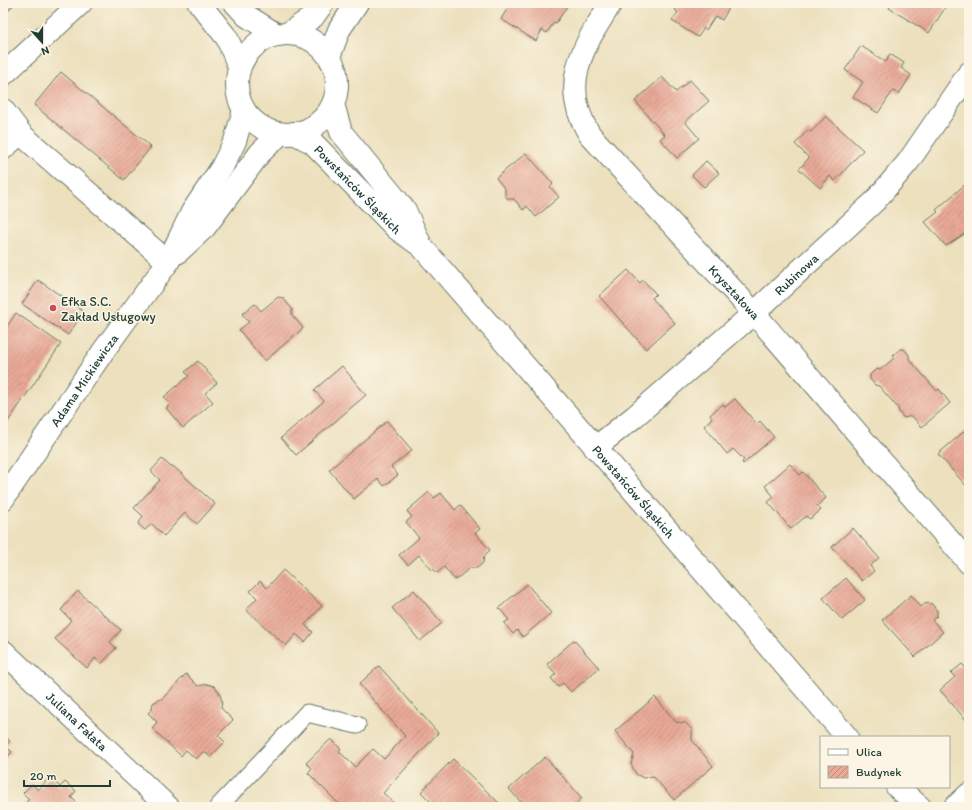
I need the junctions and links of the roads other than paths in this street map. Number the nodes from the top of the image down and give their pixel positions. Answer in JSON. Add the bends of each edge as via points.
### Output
{"nodes":[{"id":1,"x":81,"y":3,"type":"edge"},
{"id":2,"x":199,"y":3,"type":"edge"},
{"id":3,"x":235,"y":3,"type":"edge"},
{"id":4,"x":323,"y":3,"type":"edge"},
{"id":5,"x":357,"y":3,"type":"edge"},
{"id":6,"x":611,"y":3,"type":"edge"},
{"id":7,"x":282,"y":34,"type":"junction"},
{"id":8,"x":329,"y":57,"type":"junction"},
{"id":9,"x":239,"y":67,"type":"junction"},
{"id":10,"x":969,"y":73,"type":"edge"},
{"id":11,"x":3,"y":75,"type":"edge"},
{"id":12,"x":962,"y":99,"type":"edge"},
{"id":13,"x":333,"y":104,"type":"junction"},
{"id":14,"x":3,"y":110,"type":"edge"},
{"id":15,"x":244,"y":110,"type":"junction"},
{"id":16,"x":287,"y":134,"type":"junction"},
{"id":17,"x":22,"y":135,"type":"junction"},
{"id":18,"x":3,"y":152,"type":"edge"},
{"id":19,"x":421,"y":246,"type":"junction"},
{"id":20,"x":168,"y":262,"type":"junction"},
{"id":21,"x":754,"y":313,"type":"junction"},
{"id":22,"x":595,"y":448,"type":"junction"},
{"id":23,"x":3,"y":499,"type":"edge"},
{"id":24,"x":969,"y":563,"type":"edge"},
{"id":25,"x":3,"y":651,"type":"edge"},
{"id":26,"x":357,"y":725,"type":"dead end"},
{"id":27,"x":846,"y":736,"type":"edge"},
{"id":28,"x":898,"y":788,"type":"edge"},
{"id":29,"x":969,"y":794,"type":"edge"},
{"id":30,"x":168,"y":807,"type":"edge"},
{"id":31,"x":218,"y":807,"type":"edge"},
{"id":32,"x":920,"y":807,"type":"edge"},
{"id":33,"x":955,"y":807,"type":"edge"}],
"edges":[{"from":1,"to":11,"type":"street"},
{"from":2,"to":9,"type":"street","via":[[227,38]]},
{"from":3,"to":7,"type":"street","via":[[247,16]]},
{"from":4,"to":7,"type":"street","via":[[313,17]]},
{"from":5,"to":8,"type":"street","via":[[340,30]]},
{"from":6,"to":21,"type":"street","name":"Kryształowa","via":[[588,39],[578,61],[576,101],[581,121],[590,135]]},
{"from":7,"to":8,"type":"street","via":[[304,37],[318,45]]},
{"from":7,"to":9,"type":"street","via":[[261,41],[248,52]]},
{"from":8,"to":13,"type":"street","via":[[336,72],[337,89]]},
{"from":9,"to":15,"type":"street","via":[[237,90]]},
{"from":10,"to":12,"type":"street","name":"Rubinowa"},
{"from":12,"to":21,"type":"street","name":"Rubinowa","via":[[875,201]]},
{"from":13,"to":16,"type":"street","via":[[317,124]]},
{"from":13,"to":19,"type":"street","name":"Powstańców Śląskich","via":[[340,132],[405,210]]},
{"from":14,"to":17,"type":"street"},
{"from":15,"to":16,"type":"street","via":[[254,122],[266,130]]},
{"from":15,"to":20,"type":"street","name":"Adama Mickiewicza","via":[[235,141],[192,212]]},
{"from":16,"to":19,"type":"street","name":"Powstańców Śląskich","via":[[313,143],[397,229]]},
{"from":16,"to":20,"type":"street","name":"Adama Mickiewicza","via":[[260,153],[205,227]]},
{"from":17,"to":18,"type":"lane"},
{"from":17,"to":20,"type":"street"},
{"from":19,"to":22,"type":"street","name":"Powstańców Śląskich"},
{"from":20,"to":23,"type":"street","name":"Adama Mickiewicza","via":[[104,350]]},
{"from":21,"to":22,"type":"street","name":"Rubinowa"},
{"from":21,"to":24,"type":"street","name":"Kryształowa"},
{"from":22,"to":27,"type":"street","name":"Powstańców Śląskich"},
{"from":25,"to":30,"type":"street","name":"Juliana Fałata"},
{"from":26,"to":31,"type":"lane","via":[[307,713]]},
{"from":28,"to":32,"type":"street"},
{"from":29,"to":33,"type":"street"}]}
